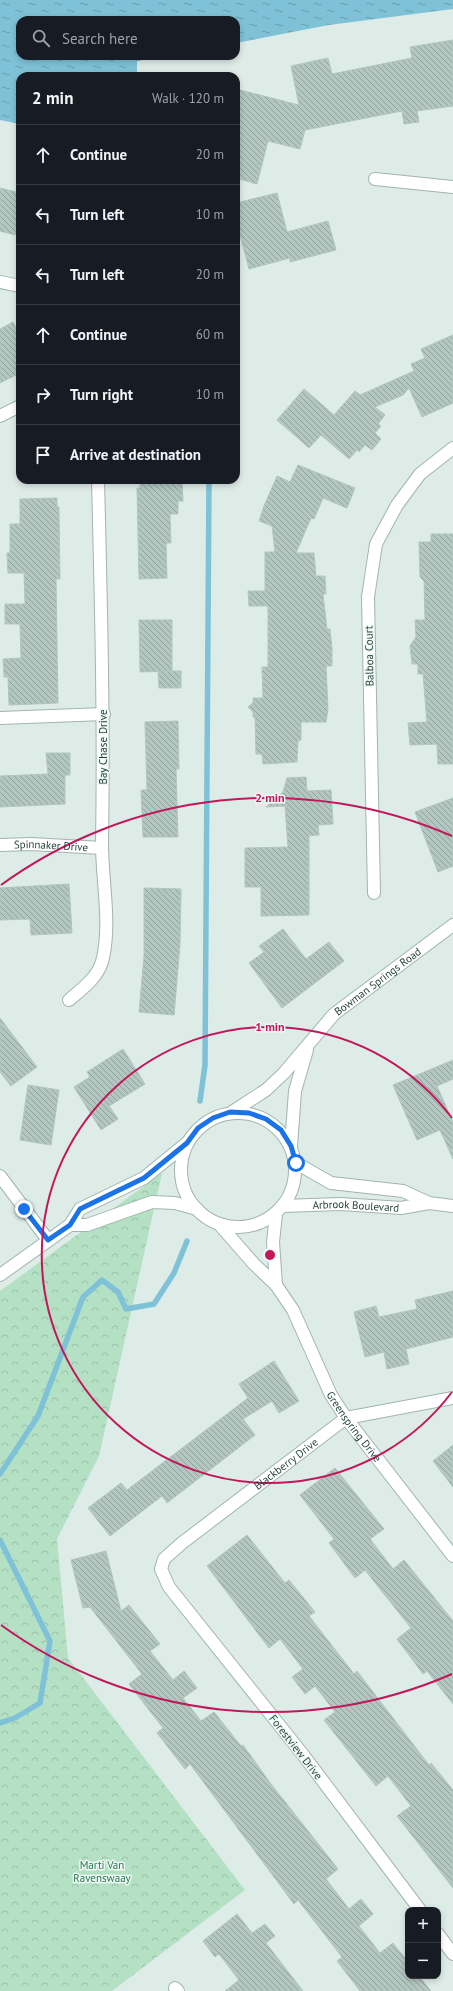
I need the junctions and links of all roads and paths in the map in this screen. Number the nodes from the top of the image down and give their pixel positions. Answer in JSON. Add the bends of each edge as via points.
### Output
{"nodes":[{"id":1,"x":375,"y":179,"type":"dead end"},
{"id":2,"x":453,"y":186,"type":"edge"},
{"id":3,"x":0,"y":282,"type":"edge"},
{"id":4,"x":16,"y":285,"type":"edge"},
{"id":5,"x":16,"y":408,"type":"edge"},
{"id":6,"x":0,"y":416,"type":"edge"},
{"id":7,"x":453,"y":448,"type":"edge"},
{"id":8,"x":98,"y":484,"type":"edge"},
{"id":9,"x":104,"y":714,"type":"junction"},
{"id":10,"x":0,"y":718,"type":"edge"},
{"id":11,"x":0,"y":845,"type":"edge"},
{"id":12,"x":102,"y":848,"type":"junction"},
{"id":13,"x":374,"y":893,"type":"dead end"},
{"id":14,"x":453,"y":926,"type":"edge"},
{"id":15,"x":69,"y":1000,"type":"dead end"},
{"id":16,"x":308,"y":1045,"type":"junction"},
{"id":17,"x":230,"y":1112,"type":"junction"},
{"id":18,"x":187,"y":1143,"type":"junction"},
{"id":19,"x":291,"y":1146,"type":"junction"},
{"id":20,"x":296,"y":1163,"type":"junction"},
{"id":21,"x":0,"y":1176,"type":"edge"},
{"id":22,"x":428,"y":1203,"type":"junction"},
{"id":23,"x":453,"y":1206,"type":"edge"},
{"id":24,"x":197,"y":1209,"type":"junction"},
{"id":25,"x":279,"y":1210,"type":"junction"},
{"id":26,"x":219,"y":1224,"type":"junction"},
{"id":27,"x":70,"y":1225,"type":"junction"},
{"id":28,"x":48,"y":1240,"type":"junction"},
{"id":29,"x":0,"y":1275,"type":"edge"},
{"id":30,"x":276,"y":1284,"type":"junction"},
{"id":31,"x":453,"y":1398,"type":"edge"},
{"id":32,"x":346,"y":1418,"type":"junction"},
{"id":33,"x":453,"y":1556,"type":"edge"},
{"id":34,"x":169,"y":1587,"type":"joint"},
{"id":35,"x":418,"y":1907,"type":"edge"},
{"id":36,"x":441,"y":1938,"type":"edge"},
{"id":37,"x":453,"y":1954,"type":"edge"}],
"edges":[{"from":1,"to":2,"type":"street"},
{"from":3,"to":4,"type":"street"},
{"from":5,"to":6,"type":"street"},
{"from":7,"to":13,"type":"street","name":"Balboa Court","via":[[420,474],[397,505],[376,544],[368,597]]},
{"from":8,"to":9,"type":"street","name":"Bay Chase Drive"},
{"from":9,"to":10,"type":"street"},
{"from":9,"to":12,"type":"street","name":"Bay Chase Drive"},
{"from":11,"to":12,"type":"street","name":"Spinnaker Drive"},
{"from":12,"to":15,"type":"street","name":"Bay Chase Drive","via":[[106,931],[103,959],[98,972],[89,983]]},
{"from":14,"to":16,"type":"street","name":"Bowman Springs Road","via":[[334,1014]]},
{"from":16,"to":17,"type":"street","name":"Bowman Springs Road","via":[[266,1090]]},
{"from":16,"to":19,"type":"street","name":"Bowman Springs Road","via":[[295,1091]]},
{"from":17,"to":18,"type":"street","via":[[213,1118],[198,1128]]},
{"from":17,"to":19,"type":"street","via":[[249,1113],[266,1119],[281,1130]]},
{"from":18,"to":24,"type":"street","via":[[181,1160],[182,1181],[189,1199]]},
{"from":18,"to":27,"type":"street","via":[[144,1178],[80,1209]]},
{"from":19,"to":20,"type":"street"},
{"from":20,"to":22,"type":"street","name":"Arbrook Boulevard","via":[[331,1183],[404,1191]]},
{"from":20,"to":25,"type":"street","via":[[295,1182],[288,1199]]},
{"from":21,"to":28,"type":"street"},
{"from":22,"to":23,"type":"street","name":"Arbrook Boulevard"},
{"from":22,"to":25,"type":"street","name":"Arbrook Boulevard","via":[[401,1208],[341,1204]]},
{"from":24,"to":26,"type":"street"},
{"from":24,"to":27,"type":"street","via":[[175,1203],[152,1202],[87,1225]]},
{"from":25,"to":26,"type":"street","via":[[259,1224],[239,1228]]},
{"from":25,"to":30,"type":"street","name":"Greenspring Drive","via":[[273,1242]]},
{"from":26,"to":30,"type":"street","name":"Greenspring Drive","via":[[254,1264]]},
{"from":27,"to":28,"type":"street"},
{"from":28,"to":29,"type":"street"},
{"from":30,"to":32,"type":"street","name":"Greenspring Drive","via":[[293,1310],[331,1395]]},
{"from":31,"to":32,"type":"street","name":"Blackberry Drive"},
{"from":32,"to":33,"type":"street","name":"Greenspring Drive"},
{"from":32,"to":34,"type":"street","name":"Blackberry Drive","via":[[164,1559],[161,1569]]},
{"from":34,"to":35,"type":"street","name":"Forestview Drive","via":[[299,1750]]},
{"from":36,"to":37,"type":"street"}]}
